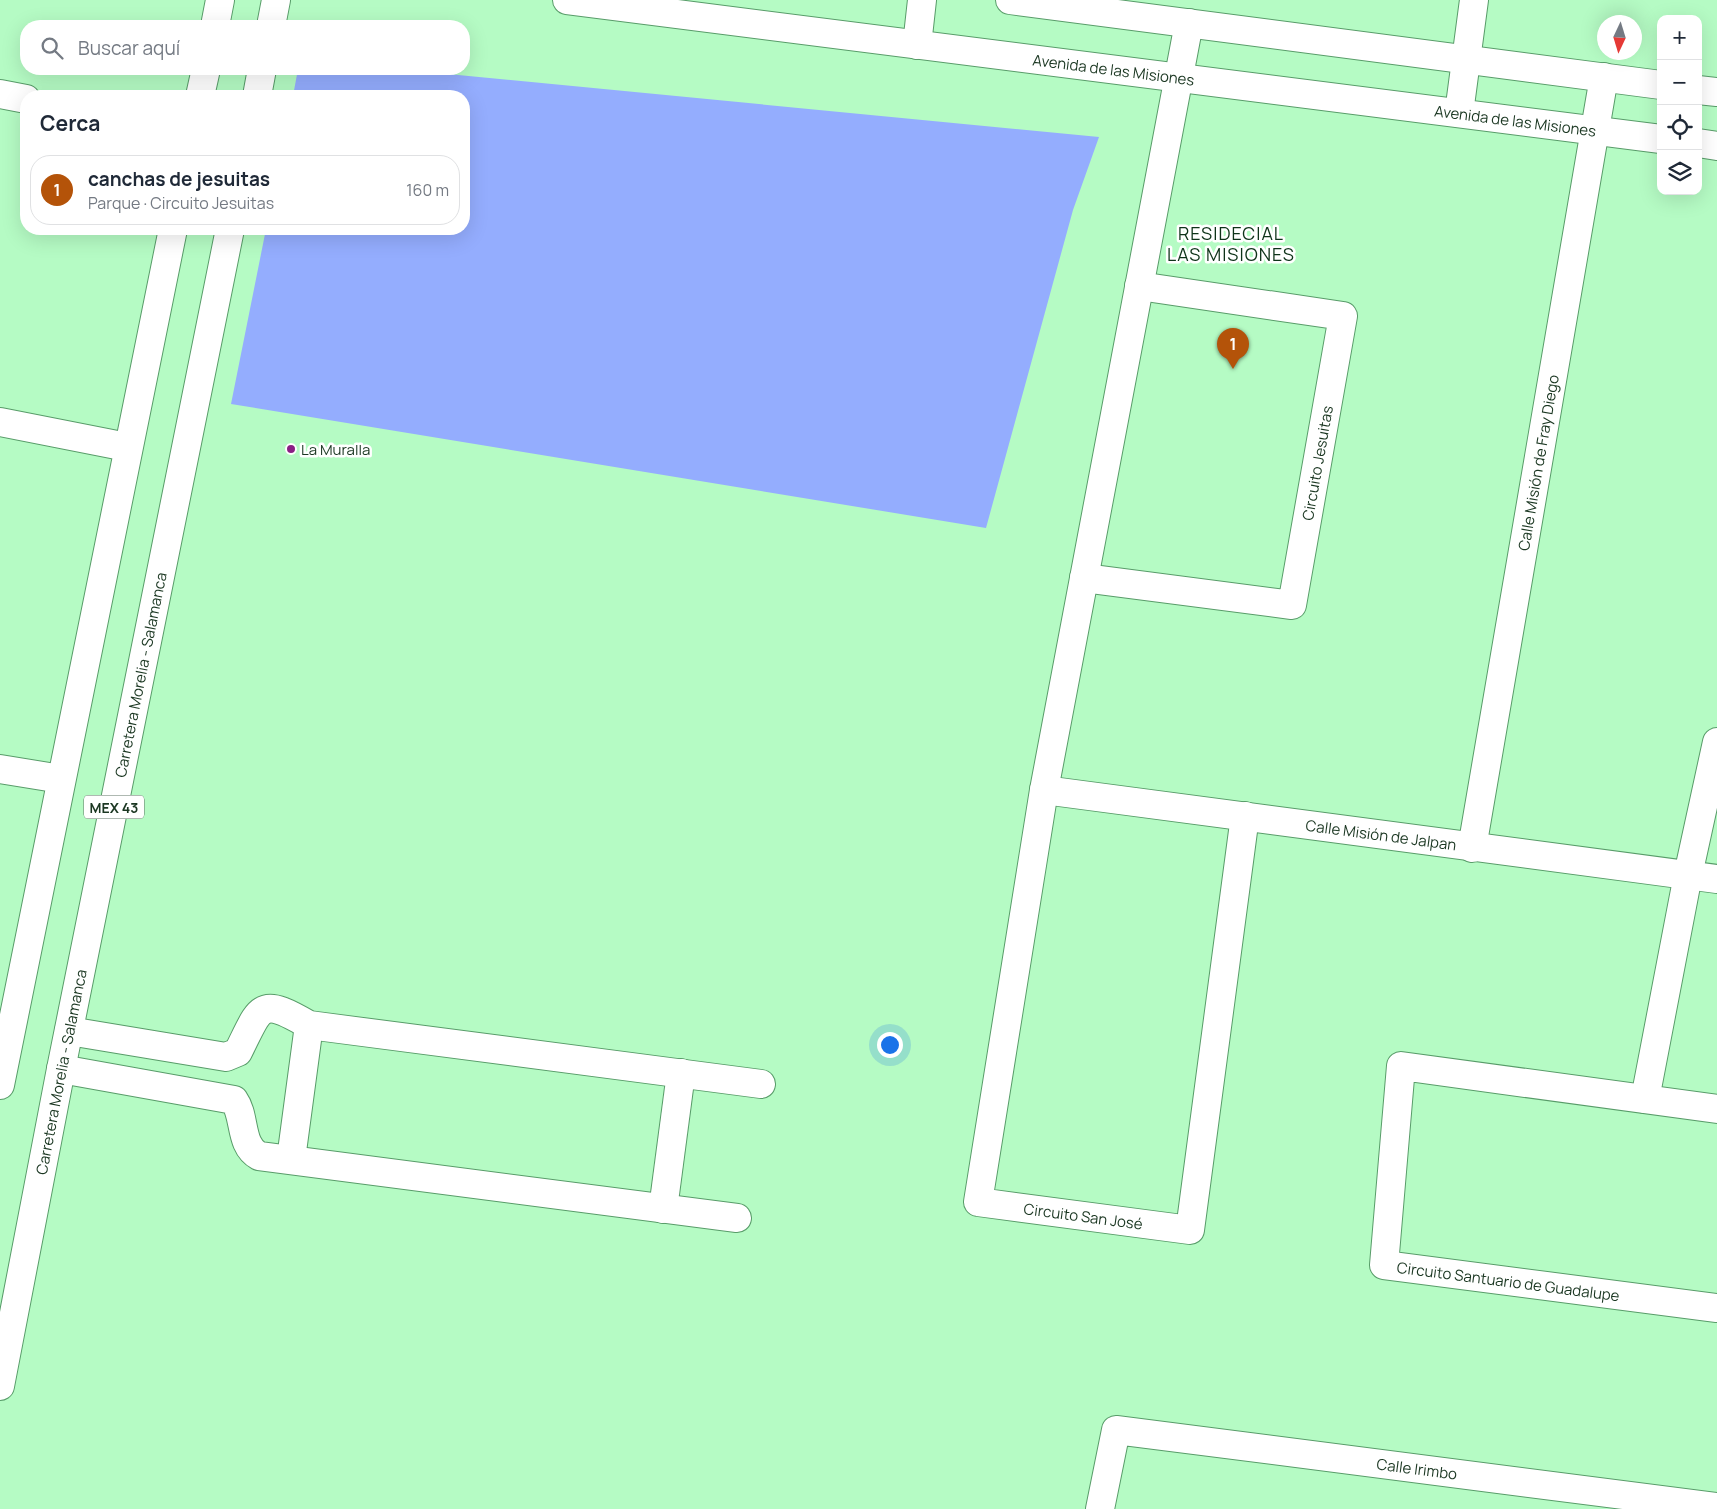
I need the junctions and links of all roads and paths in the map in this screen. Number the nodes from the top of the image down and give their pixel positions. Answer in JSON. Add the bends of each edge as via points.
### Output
{"nodes":[{"id":1,"x":220,"y":0,"type":"edge"},
{"id":2,"x":276,"y":0,"type":"edge"},
{"id":3,"x":567,"y":0,"type":"edge"},
{"id":4,"x":922,"y":0,"type":"edge"},
{"id":5,"x":1010,"y":0,"type":"edge"},
{"id":6,"x":1474,"y":0,"type":"edge"},
{"id":7,"x":653,"y":5,"type":"edge"},
{"id":8,"x":215,"y":20,"type":"edge"},
{"id":9,"x":272,"y":20,"type":"edge"},
{"id":10,"x":1189,"y":23,"type":"junction"},
{"id":11,"x":917,"y":45,"type":"junction"},
{"id":12,"x":1466,"y":59,"type":"junction"},
{"id":13,"x":205,"y":75,"type":"edge"},
{"id":14,"x":261,"y":75,"type":"edge"},
{"id":15,"x":1604,"y":77,"type":"junction"},
{"id":16,"x":1179,"y":78,"type":"junction"},
{"id":17,"x":1657,"y":84,"type":"edge"},
{"id":18,"x":201,"y":90,"type":"edge"},
{"id":19,"x":258,"y":90,"type":"edge"},
{"id":20,"x":1702,"y":90,"type":"edge"},
{"id":21,"x":1717,"y":92,"type":"edge"},
{"id":22,"x":0,"y":94,"type":"edge"},
{"id":23,"x":20,"y":98,"type":"edge"},
{"id":24,"x":1459,"y":113,"type":"junction"},
{"id":25,"x":1596,"y":130,"type":"junction"},
{"id":26,"x":1657,"y":138,"type":"edge"},
{"id":27,"x":1702,"y":144,"type":"edge"},
{"id":28,"x":1717,"y":146,"type":"edge"},
{"id":29,"x":172,"y":235,"type":"edge"},
{"id":30,"x":229,"y":235,"type":"edge"},
{"id":31,"x":1139,"y":286,"type":"junction"},
{"id":32,"x":0,"y":422,"type":"edge"},
{"id":33,"x":127,"y":447,"type":"junction"},
{"id":34,"x":1084,"y":578,"type":"junction"},
{"id":35,"x":1717,"y":742,"type":"edge"},
{"id":36,"x":0,"y":769,"type":"edge"},
{"id":37,"x":61,"y":779,"type":"junction"},
{"id":38,"x":1044,"y":790,"type":"junction"},
{"id":39,"x":1245,"y":816,"type":"junction"},
{"id":40,"x":1472,"y":848,"type":"junction"},
{"id":41,"x":1688,"y":876,"type":"junction"},
{"id":42,"x":1717,"y":879,"type":"edge"},
{"id":43,"x":309,"y":1024,"type":"junction"},
{"id":44,"x":69,"y":1031,"type":"junction"},
{"id":45,"x":61,"y":1069,"type":"junction"},
{"id":46,"x":681,"y":1073,"type":"junction"},
{"id":47,"x":760,"y":1084,"type":"dead end"},
{"id":48,"x":0,"y":1085,"type":"edge"},
{"id":49,"x":1644,"y":1099,"type":"junction"},
{"id":50,"x":1717,"y":1109,"type":"edge"},
{"id":51,"x":291,"y":1159,"type":"junction"},
{"id":52,"x":663,"y":1209,"type":"junction"},
{"id":53,"x":737,"y":1218,"type":"dead end"},
{"id":54,"x":1717,"y":1308,"type":"edge"},
{"id":55,"x":0,"y":1386,"type":"edge"},
{"id":56,"x":1717,"y":1507,"type":"edge"},
{"id":57,"x":1100,"y":1509,"type":"edge"}],
"edges":[{"from":1,"to":8,"type":"street"},
{"from":2,"to":9,"type":"street"},
{"from":3,"to":7,"type":"street","name":"Avenida de las Misiones"},
{"from":4,"to":11,"type":"street"},
{"from":5,"to":10,"type":"street"},
{"from":6,"to":12,"type":"street"},
{"from":7,"to":11,"type":"street","name":"Avenida de las Misiones"},
{"from":10,"to":12,"type":"street"},
{"from":10,"to":16,"type":"street"},
{"from":11,"to":16,"type":"street","name":"Avenida de las Misiones"},
{"from":12,"to":15,"type":"street"},
{"from":12,"to":24,"type":"street"},
{"from":13,"to":18,"type":"street"},
{"from":14,"to":19,"type":"street"},
{"from":15,"to":17,"type":"street"},
{"from":15,"to":25,"type":"street","name":"Calle Misión de Fray Diego"},
{"from":16,"to":24,"type":"street","name":"Avenida de las Misiones"},
{"from":16,"to":31,"type":"street"},
{"from":20,"to":21,"type":"street"},
{"from":22,"to":23,"type":"street"},
{"from":24,"to":25,"type":"street","name":"Avenida de las Misiones"},
{"from":25,"to":26,"type":"street","name":"Avenida de las Misiones"},
{"from":25,"to":40,"type":"street","name":"Calle Misión de Fray Diego"},
{"from":27,"to":28,"type":"street"},
{"from":29,"to":33,"type":"street"},
{"from":30,"to":44,"type":"street","name":"Carretera Morelia - Salamanca","number":"MEX 43"},
{"from":31,"to":34,"type":"street"},
{"from":31,"to":34,"type":"street","name":"Circuito Jesuitas","via":[[1343,316],[1292,606]]},
{"from":32,"to":33,"type":"street"},
{"from":33,"to":37,"type":"street"},
{"from":34,"to":38,"type":"street"},
{"from":35,"to":41,"type":"street"},
{"from":36,"to":37,"type":"street"},
{"from":37,"to":48,"type":"street"},
{"from":38,"to":39,"type":"street","name":"Calle Misión de Jalpan"},
{"from":38,"to":39,"type":"street","name":"Circuito San José","via":[[978,1202],[1190,1230]]},
{"from":39,"to":40,"type":"street","name":"Calle Misión de Jalpan"},
{"from":40,"to":41,"type":"street","name":"Calle Misión de Jalpan"},
{"from":41,"to":42,"type":"street","name":"Calle Misión de Jalpan"},
{"from":41,"to":49,"type":"street"},
{"from":43,"to":44,"type":"street","via":[[280,1009],[265,1009],[258,1013],[238,1052],[226,1056]]},
{"from":43,"to":46,"type":"street"},
{"from":43,"to":51,"type":"street"},
{"from":44,"to":45,"type":"street","name":"Carretera Morelia - Salamanca","number":"MEX 43"},
{"from":45,"to":51,"type":"street","via":[[234,1100],[240,1108],[248,1147],[252,1152],[259,1156]]},
{"from":45,"to":55,"type":"street","name":"Carretera Morelia - Salamanca","number":"MEX 43"},
{"from":46,"to":47,"type":"street"},
{"from":46,"to":52,"type":"street"},
{"from":49,"to":50,"type":"street","name":"Circuito Santuario de Guadalupe"},
{"from":49,"to":54,"type":"street","name":"Circuito Santuario de Guadalupe","via":[[1401,1066],[1384,1265]]},
{"from":51,"to":52,"type":"street"},
{"from":52,"to":53,"type":"street"},
{"from":56,"to":57,"type":"street","name":"Calle Irimbo","via":[[1116,1430]]}]}
